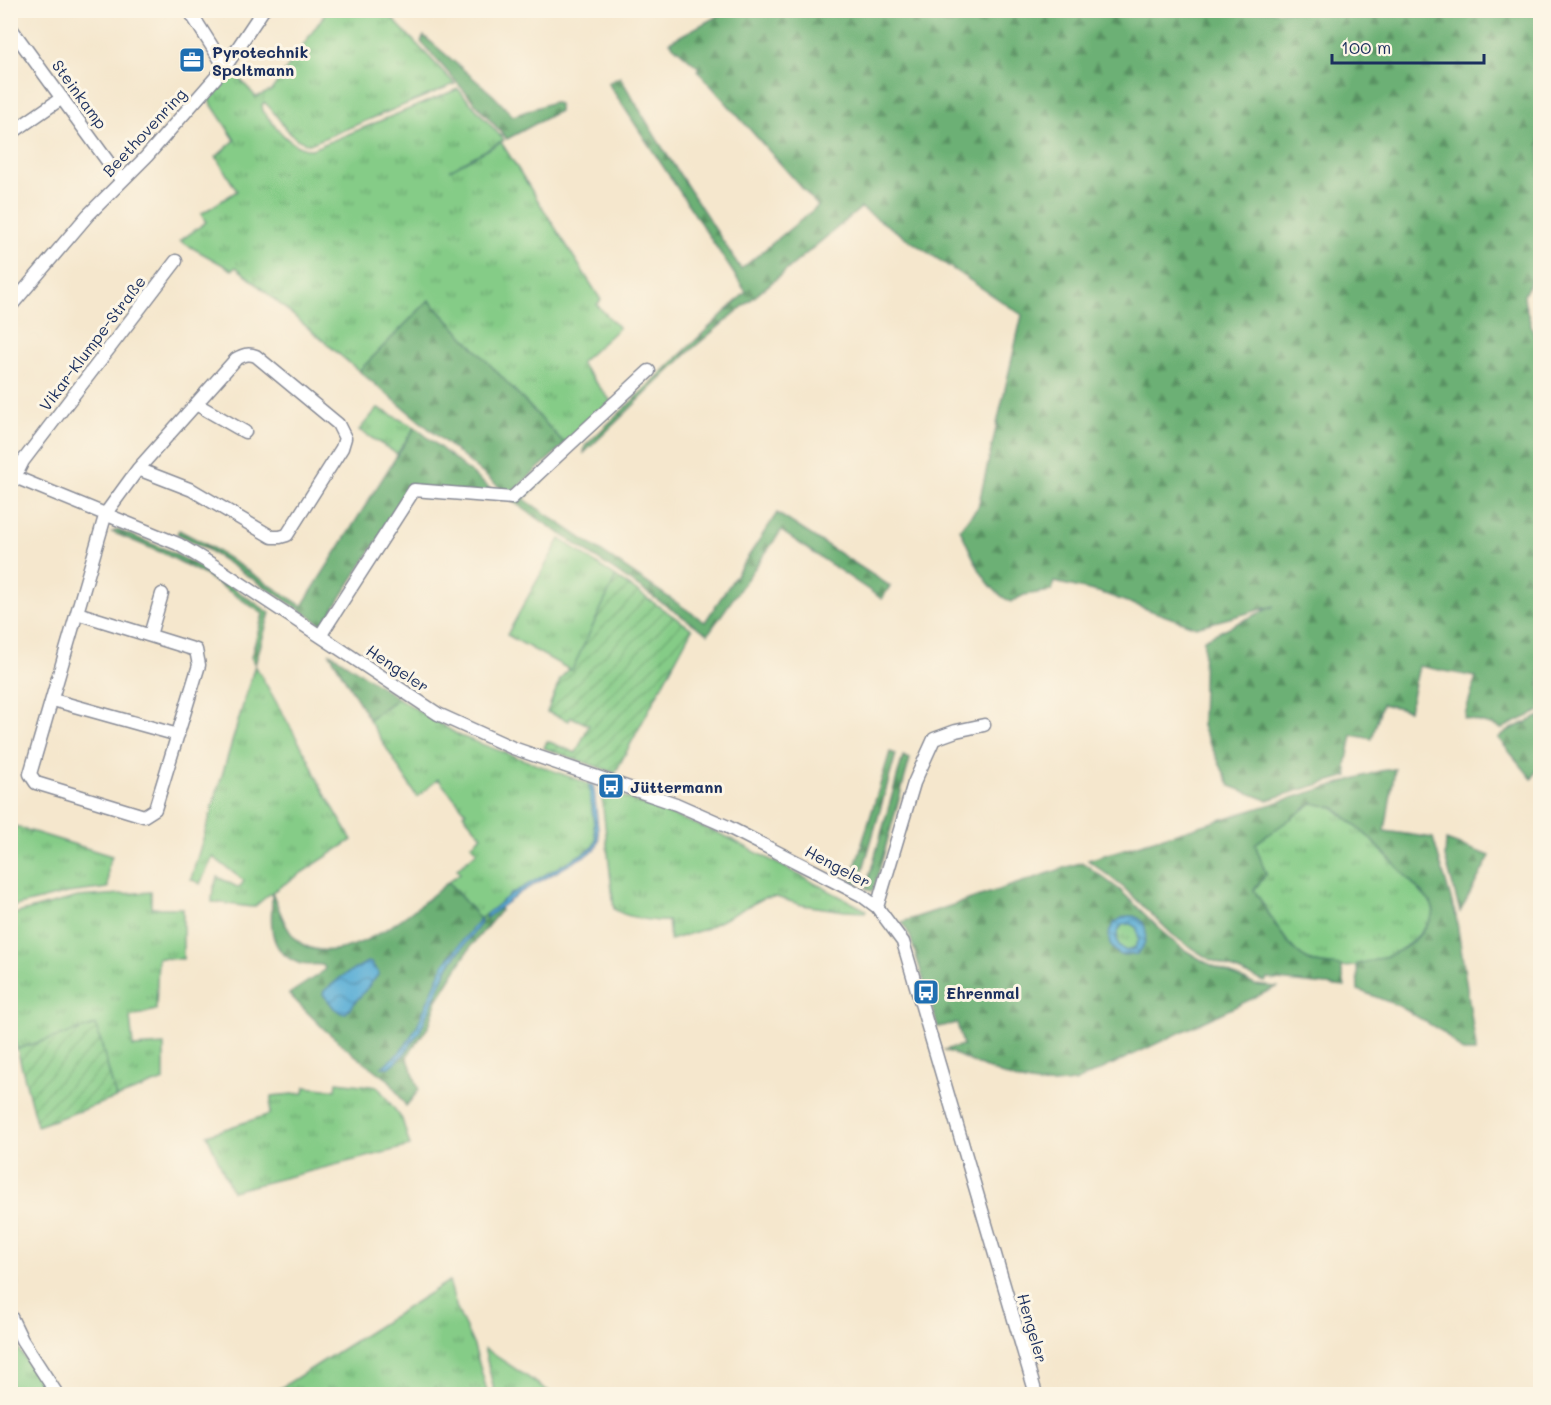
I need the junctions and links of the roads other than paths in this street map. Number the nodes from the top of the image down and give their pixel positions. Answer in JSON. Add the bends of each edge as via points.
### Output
{"nodes":[{"id":1,"x":189,"y":10,"type":"edge"},
{"id":2,"x":263,"y":10,"type":"edge"},
{"id":3,"x":10,"y":27,"type":"edge"},
{"id":4,"x":225,"y":67,"type":"junction"},
{"id":5,"x":62,"y":98,"type":"junction"},
{"id":6,"x":10,"y":134,"type":"edge"},
{"id":7,"x":122,"y":181,"type":"junction"},
{"id":8,"x":177,"y":261,"type":"dead end"},
{"id":9,"x":10,"y":308,"type":"edge"},
{"id":10,"x":648,"y":371,"type":"dead end"},
{"id":11,"x":196,"y":404,"type":"junction"},
{"id":12,"x":245,"y":432,"type":"dead end"},
{"id":13,"x":138,"y":470,"type":"junction"},
{"id":14,"x":13,"y":476,"type":"edge"},
{"id":15,"x":106,"y":513,"type":"junction"},
{"id":16,"x":162,"y":594,"type":"dead end"},
{"id":17,"x":77,"y":614,"type":"junction"},
{"id":18,"x":150,"y":635,"type":"junction"},
{"id":19,"x":320,"y":636,"type":"junction"},
{"id":20,"x":53,"y":700,"type":"junction"},
{"id":21,"x":984,"y":726,"type":"dead end"},
{"id":22,"x":178,"y":735,"type":"junction"},
{"id":23,"x":877,"y":907,"type":"junction"},
{"id":24,"x":10,"y":1315,"type":"edge"},
{"id":25,"x":57,"y":1395,"type":"edge"},
{"id":26,"x":1036,"y":1395,"type":"edge"}],
"edges":[{"from":1,"to":4,"type":"street"},
{"from":2,"to":4,"type":"street","name":"Beethovenring"},
{"from":3,"to":5,"type":"street","name":"Steinkamp"},
{"from":4,"to":7,"type":"street","name":"Beethovenring"},
{"from":5,"to":6,"type":"street"},
{"from":5,"to":7,"type":"street","name":"Steinkamp"},
{"from":7,"to":9,"type":"street","name":"Beethovenring","via":[[88,215]]},
{"from":8,"to":14,"type":"street","name":"Vikar-Klumpe-Straße"},
{"from":10,"to":19,"type":"street","via":[[512,498],[414,490]]},
{"from":11,"to":12,"type":"street"},
{"from":11,"to":13,"type":"street"},
{"from":11,"to":13,"type":"street","via":[[236,359],[250,354],[338,424],[345,438],[342,448],[287,535],[272,537],[192,490]]},
{"from":13,"to":15,"type":"street"},
{"from":14,"to":15,"type":"street","name":"Hengeler"},
{"from":15,"to":17,"type":"street"},
{"from":15,"to":19,"type":"street","name":"Hengeler","via":[[187,550]]},
{"from":16,"to":18,"type":"street"},
{"from":17,"to":18,"type":"street"},
{"from":17,"to":20,"type":"street"},
{"from":18,"to":22,"type":"street","via":[[196,650],[199,665]]},
{"from":19,"to":23,"type":"street","name":"Hengeler","via":[[447,719],[513,748],[726,825]]},
{"from":20,"to":22,"type":"street"},
{"from":20,"to":22,"type":"street","via":[[30,774],[36,783],[144,816],[155,809]]},
{"from":21,"to":23,"type":"street","via":[[934,739],[914,783]]},
{"from":23,"to":26,"type":"street","name":"Hengeler","via":[[903,942]]},
{"from":24,"to":25,"type":"street"}]}
